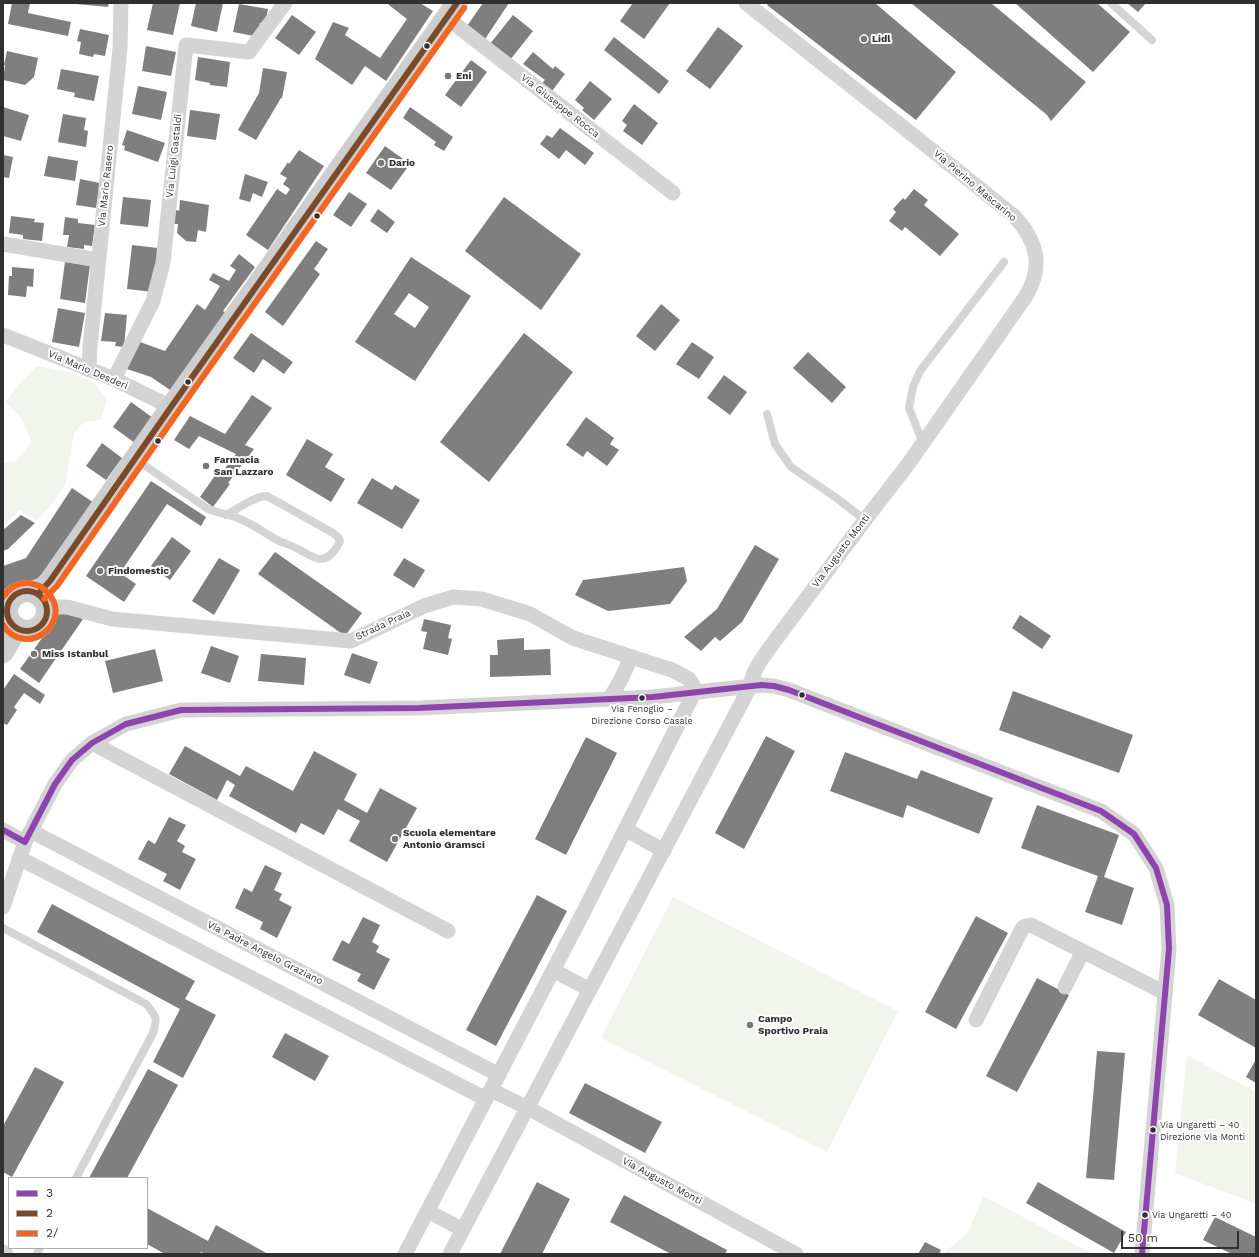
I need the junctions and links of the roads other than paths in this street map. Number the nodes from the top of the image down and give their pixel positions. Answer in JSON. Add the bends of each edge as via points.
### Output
{"nodes":[{"id":1,"x":121,"y":3,"type":"edge"},
{"id":2,"x":285,"y":3,"type":"edge"},
{"id":3,"x":746,"y":3,"type":"edge"},
{"id":4,"x":1111,"y":3,"type":"edge"},
{"id":5,"x":452,"y":10,"type":"edge"},
{"id":6,"x":1152,"y":40,"type":"dead end"},
{"id":7,"x":673,"y":193,"type":"dead end"},
{"id":8,"x":3,"y":244,"type":"edge"},
{"id":9,"x":98,"y":260,"type":"junction"},
{"id":10,"x":1004,"y":262,"type":"dead end"},
{"id":11,"x":3,"y":335,"type":"edge"},
{"id":12,"x":90,"y":370,"type":"junction"},
{"id":13,"x":114,"y":379,"type":"junction"},
{"id":14,"x":171,"y":407,"type":"junction"},
{"id":15,"x":767,"y":414,"type":"dead end"},
{"id":16,"x":923,"y":443,"type":"junction"},
{"id":17,"x":135,"y":460,"type":"junction"},
{"id":18,"x":226,"y":515,"type":"junction"},
{"id":19,"x":865,"y":520,"type":"junction"},
{"id":20,"x":43,"y":600,"type":"junction"},
{"id":21,"x":6,"y":605,"type":"edge"},
{"id":22,"x":17,"y":628,"type":"junction"},
{"id":23,"x":3,"y":652,"type":"edge"},
{"id":24,"x":630,"y":657,"type":"junction"},
{"id":25,"x":750,"y":687,"type":"junction"},
{"id":26,"x":694,"y":693,"type":"junction"},
{"id":27,"x":609,"y":699,"type":"junction"},
{"id":28,"x":92,"y":744,"type":"junction"},
{"id":29,"x":625,"y":829,"type":"junction"},
{"id":30,"x":3,"y":830,"type":"edge"},
{"id":31,"x":28,"y":837,"type":"junction"},
{"id":32,"x":664,"y":851,"type":"junction"},
{"id":33,"x":19,"y":858,"type":"junction"},
{"id":34,"x":3,"y":907,"type":"edge"},
{"id":35,"x":3,"y":928,"type":"edge"},
{"id":36,"x":448,"y":931,"type":"dead end"},
{"id":37,"x":1083,"y":951,"type":"junction"},
{"id":38,"x":553,"y":970,"type":"junction"},
{"id":39,"x":1065,"y":987,"type":"dead end"},
{"id":40,"x":590,"y":990,"type":"junction"},
{"id":41,"x":1165,"y":993,"type":"junction"},
{"id":42,"x":976,"y":1020,"type":"dead end"},
{"id":43,"x":498,"y":1075,"type":"junction"},
{"id":44,"x":488,"y":1094,"type":"junction"},
{"id":45,"x":528,"y":1108,"type":"junction"},
{"id":46,"x":77,"y":1177,"type":"edge"},
{"id":47,"x":428,"y":1211,"type":"junction"},
{"id":48,"x":463,"y":1230,"type":"junction"},
{"id":49,"x":3,"y":1252,"type":"edge"},
{"id":50,"x":6,"y":1254,"type":"edge"},
{"id":51,"x":405,"y":1254,"type":"edge"},
{"id":52,"x":450,"y":1254,"type":"edge"},
{"id":53,"x":796,"y":1254,"type":"edge"},
{"id":54,"x":1142,"y":1254,"type":"edge"}],
"edges":[{"from":1,"to":9,"type":"street","name":"Via Mario Rasero","via":[[120,48]]},
{"from":2,"to":13,"type":"street","name":"Via Luigi Gastaldi","via":[[249,52],[186,45],[163,263],[153,301]]},
{"from":3,"to":16,"type":"street","name":"Via Pierino Mascarino","via":[[1014,216],[1030,238],[1036,272],[1026,296]]},
{"from":4,"to":6,"type":"lane"},
{"from":5,"to":7,"type":"street","name":"Via Giuseppe Rocca"},
{"from":5,"to":14,"type":"street"},
{"from":8,"to":9,"type":"street"},
{"from":9,"to":12,"type":"street","name":"Via Mario Rasero"},
{"from":10,"to":16,"type":"lane","via":[[920,372],[913,387],[909,408]]},
{"from":11,"to":12,"type":"street","name":"Via Mario Desderi"},
{"from":12,"to":13,"type":"street","name":"Via Mario Desderi"},
{"from":13,"to":14,"type":"street","name":"Via Mario Desderi"},
{"from":14,"to":17,"type":"street"},
{"from":15,"to":19,"type":"lane","via":[[776,444],[791,467]]},
{"from":16,"to":19,"type":"street","name":"Via Augusto Monti"},
{"from":17,"to":18,"type":"lane","via":[[208,509]]},
{"from":17,"to":20,"type":"street","via":[[50,581]]},
{"from":18,"to":18,"type":"lane","via":[[241,519],[282,542],[321,559],[334,552],[340,541],[333,533],[267,496],[255,499]]},
{"from":19,"to":25,"type":"street","name":"Via Augusto Monti","via":[[754,670]]},
{"from":20,"to":21,"type":"street","via":[[32,591],[20,592]]},
{"from":20,"to":22,"type":"street","via":[[46,618],[42,624],[30,631]]},
{"from":20,"to":24,"type":"street","name":"Strada Praia","via":[[112,619],[351,641],[424,606],[453,597],[482,599],[530,614],[573,638]]},
{"from":21,"to":22,"type":"street","via":[[8,618]]},
{"from":22,"to":23,"type":"street"},
{"from":24,"to":26,"type":"street","name":"Strada Praia","via":[[672,670],[689,679]]},
{"from":24,"to":27,"type":"street","via":[[619,684]]},
{"from":25,"to":26,"type":"street"},
{"from":25,"to":32,"type":"street","name":"Via Augusto Monti"},
{"from":25,"to":41,"type":"street","via":[[774,686],[803,695],[1101,811],[1134,834],[1156,868],[1167,905],[1169,949]]},
{"from":26,"to":27,"type":"street"},
{"from":26,"to":29,"type":"street"},
{"from":27,"to":28,"type":"street","via":[[419,708],[181,710],[126,724]]},
{"from":28,"to":31,"type":"street","via":[[72,760],[55,784]]},
{"from":28,"to":36,"type":"street"},
{"from":29,"to":32,"type":"street"},
{"from":29,"to":38,"type":"street"},
{"from":30,"to":31,"type":"street","name":"Via Padre Angelo Graziano"},
{"from":31,"to":33,"type":"street"},
{"from":31,"to":43,"type":"street","name":"Via Padre Angelo Graziano"},
{"from":32,"to":40,"type":"street","name":"Via Augusto Monti"},
{"from":33,"to":34,"type":"street"},
{"from":33,"to":44,"type":"street"},
{"from":35,"to":46,"type":"lane","via":[[146,1004],[154,1013],[157,1022]]},
{"from":37,"to":39,"type":"street"},
{"from":37,"to":41,"type":"street"},
{"from":37,"to":42,"type":"street","via":[[1031,925],[1024,926]]},
{"from":38,"to":40,"type":"street"},
{"from":38,"to":43,"type":"street"},
{"from":40,"to":45,"type":"street","name":"Via Augusto Monti"},
{"from":41,"to":54,"type":"street"},
{"from":43,"to":44,"type":"street"},
{"from":44,"to":45,"type":"street","name":"Via Augusto Monti"},
{"from":44,"to":47,"type":"street"},
{"from":45,"to":48,"type":"street","name":"Via Augusto Monti"},
{"from":45,"to":53,"type":"street","name":"Via Augusto Monti"},
{"from":47,"to":48,"type":"street"},
{"from":47,"to":51,"type":"street"},
{"from":48,"to":52,"type":"street","name":"Via Augusto Monti"},
{"from":49,"to":50,"type":"street"}]}
